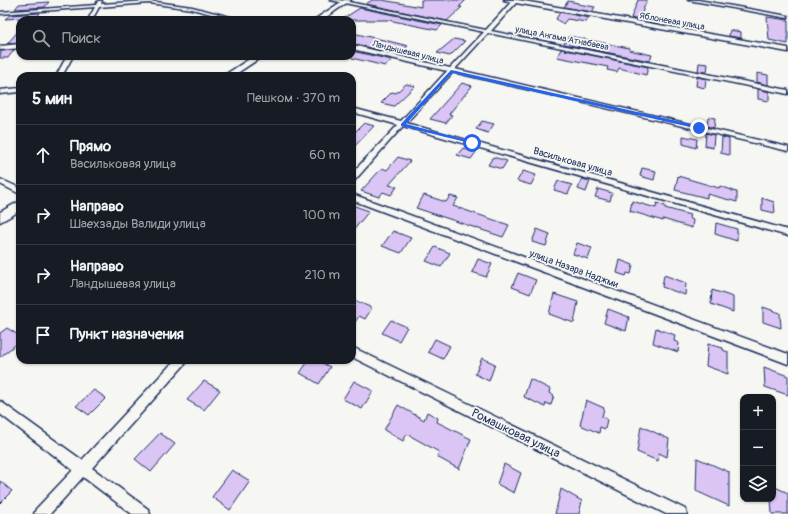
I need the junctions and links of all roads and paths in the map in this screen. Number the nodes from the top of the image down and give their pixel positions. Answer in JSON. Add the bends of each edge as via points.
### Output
{"nodes":[{"id":1,"x":101,"y":0,"type":"edge"},
{"id":2,"x":332,"y":0,"type":"edge"},
{"id":3,"x":506,"y":0,"type":"edge"},
{"id":4,"x":690,"y":0,"type":"edge"},
{"id":5,"x":346,"y":1,"type":"edge"},
{"id":6,"x":515,"y":1,"type":"edge"},
{"id":7,"x":98,"y":5,"type":"junction"},
{"id":8,"x":0,"y":14,"type":"edge"},
{"id":9,"x":92,"y":16,"type":"edge"},
{"id":10,"x":224,"y":16,"type":"edge"},
{"id":11,"x":323,"y":16,"type":"edge"},
{"id":12,"x":788,"y":17,"type":"edge"},
{"id":13,"x":488,"y":31,"type":"junction"},
{"id":14,"x":16,"y":46,"type":"edge"},
{"id":15,"x":0,"y":48,"type":"edge"},
{"id":16,"x":356,"y":48,"type":"edge"},
{"id":17,"x":788,"y":50,"type":"edge"},
{"id":18,"x":68,"y":60,"type":"edge"},
{"id":19,"x":253,"y":60,"type":"edge"},
{"id":20,"x":451,"y":71,"type":"junction"},
{"id":21,"x":61,"y":72,"type":"edge"},
{"id":22,"x":234,"y":72,"type":"edge"},
{"id":23,"x":16,"y":90,"type":"edge"},
{"id":24,"x":0,"y":92,"type":"edge"},
{"id":25,"x":788,"y":92,"type":"edge"},
{"id":26,"x":356,"y":111,"type":"edge"},
{"id":27,"x":402,"y":125,"type":"junction"},
{"id":28,"x":788,"y":149,"type":"edge"},
{"id":29,"x":356,"y":174,"type":"edge"},
{"id":30,"x":0,"y":181,"type":"edge"},
{"id":31,"x":16,"y":189,"type":"edge"},
{"id":32,"x":356,"y":198,"type":"edge"},
{"id":33,"x":16,"y":208,"type":"edge"},
{"id":34,"x":0,"y":218,"type":"edge"},
{"id":35,"x":788,"y":234,"type":"edge"},
{"id":36,"x":356,"y":354,"type":"edge"},
{"id":37,"x":788,"y":359,"type":"edge"},
{"id":38,"x":178,"y":364,"type":"edge"},
{"id":39,"x":0,"y":407,"type":"edge"},
{"id":40,"x":83,"y":468,"type":"junction"},
{"id":41,"x":41,"y":514,"type":"edge"},
{"id":42,"x":143,"y":514,"type":"edge"},
{"id":43,"x":680,"y":514,"type":"edge"}],
"edges":[{"from":1,"to":7,"type":"street"},
{"from":2,"to":5,"type":"street","name":"улица Ангама Атнабаева"},
{"from":3,"to":6,"type":"street","name":"Яблоневая улица"},
{"from":4,"to":12,"type":"street"},
{"from":5,"to":11,"type":"street"},
{"from":5,"to":13,"type":"street","name":"улица Ангама Атнабаева"},
{"from":6,"to":13,"type":"street"},
{"from":6,"to":17,"type":"street","name":"Яблоневая улица"},
{"from":7,"to":8,"type":"street"},
{"from":7,"to":9,"type":"street"},
{"from":7,"to":10,"type":"street","via":[[149,2]]},
{"from":13,"to":20,"type":"street"},
{"from":13,"to":25,"type":"street","name":"улица Ангама Атнабаева"},
{"from":14,"to":15,"type":"street"},
{"from":16,"to":20,"type":"street","name":"Ландышевая улица"},
{"from":18,"to":21,"type":"street"},
{"from":19,"to":22,"type":"street"},
{"from":20,"to":27,"type":"street"},
{"from":20,"to":28,"type":"street","name":"Ландышевая улица"},
{"from":23,"to":24,"type":"street"},
{"from":26,"to":27,"type":"street","name":"Васильковая улица"},
{"from":27,"to":29,"type":"street"},
{"from":27,"to":35,"type":"street","name":"Васильковая улица"},
{"from":30,"to":31,"type":"street"},
{"from":32,"to":37,"type":"street","name":"улица Назара Наджми"},
{"from":33,"to":34,"type":"street"},
{"from":36,"to":43,"type":"street","name":"Ромашковая улица"},
{"from":38,"to":40,"type":"street"},
{"from":39,"to":40,"type":"street"},
{"from":40,"to":41,"type":"street"},
{"from":40,"to":42,"type":"street"}]}
